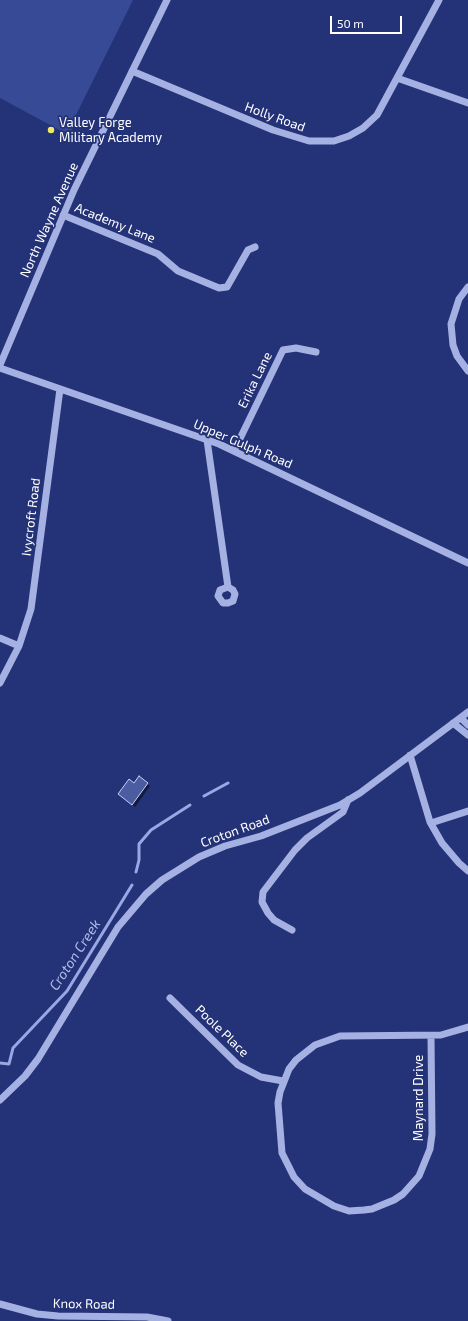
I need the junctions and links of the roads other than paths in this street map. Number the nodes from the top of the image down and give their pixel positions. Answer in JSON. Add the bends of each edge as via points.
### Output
{"nodes":[{"id":1,"x":167,"y":0,"type":"edge"},
{"id":2,"x":439,"y":0,"type":"edge"},
{"id":3,"x":132,"y":71,"type":"junction"},
{"id":4,"x":397,"y":78,"type":"junction"},
{"id":5,"x":468,"y":103,"type":"edge"},
{"id":6,"x":63,"y":215,"type":"junction"},
{"id":7,"x":255,"y":247,"type":"dead end"},
{"id":8,"x":468,"y":287,"type":"edge"},
{"id":9,"x":316,"y":352,"type":"dead end"},
{"id":10,"x":0,"y":367,"type":"edge"},
{"id":11,"x":468,"y":371,"type":"edge"},
{"id":12,"x":60,"y":389,"type":"junction"},
{"id":13,"x":207,"y":440,"type":"junction"},
{"id":14,"x":234,"y":451,"type":"junction"},
{"id":15,"x":468,"y":563,"type":"edge"},
{"id":16,"x":228,"y":587,"type":"dead end"},
{"id":17,"x":0,"y":638,"type":"edge"},
{"id":18,"x":19,"y":646,"type":"junction"},
{"id":19,"x":0,"y":683,"type":"edge"},
{"id":20,"x":468,"y":712,"type":"edge"},
{"id":21,"x":461,"y":718,"type":"junction"},
{"id":22,"x":453,"y":723,"type":"junction"},
{"id":23,"x":468,"y":724,"type":"edge"},
{"id":24,"x":468,"y":735,"type":"edge"},
{"id":25,"x":410,"y":755,"type":"junction"},
{"id":26,"x":348,"y":800,"type":"junction"},
{"id":27,"x":468,"y":811,"type":"edge"},
{"id":28,"x":431,"y":823,"type":"junction"},
{"id":29,"x":468,"y":871,"type":"edge"},
{"id":30,"x":292,"y":930,"type":"dead end"},
{"id":31,"x":170,"y":998,"type":"dead end"},
{"id":32,"x":468,"y":1027,"type":"edge"},
{"id":33,"x":431,"y":1036,"type":"junction"},
{"id":34,"x":283,"y":1081,"type":"junction"},
{"id":35,"x":0,"y":1100,"type":"edge"},
{"id":36,"x":0,"y":1304,"type":"edge"},
{"id":37,"x":168,"y":1321,"type":"edge"}],
"edges":[{"from":1,"to":3,"type":"street","name":"North Wayne Avenue"},
{"from":2,"to":4,"type":"street","name":"Holly Road"},
{"from":3,"to":4,"type":"street","name":"Holly Road","via":[[308,142],[334,141],[363,128],[377,115]]},
{"from":3,"to":6,"type":"street","name":"North Wayne Avenue"},
{"from":4,"to":5,"type":"street"},
{"from":6,"to":7,"type":"street","name":"Academy Lane","via":[[158,254],[178,271],[224,289],[248,250]]},
{"from":6,"to":10,"type":"street","name":"North Wayne Avenue"},
{"from":8,"to":11,"type":"street","via":[[459,299],[451,324],[453,346]]},
{"from":9,"to":14,"type":"street","name":"Erika Lane","via":[[296,348],[283,350]]},
{"from":10,"to":12,"type":"street","name":"Upper Gulph Road"},
{"from":12,"to":13,"type":"street","name":"Upper Gulph Road"},
{"from":12,"to":18,"type":"street","name":"Ivycroft Road","via":[[31,609]]},
{"from":13,"to":14,"type":"street","name":"Upper Gulph Road"},
{"from":13,"to":16,"type":"street"},
{"from":14,"to":15,"type":"street","name":"Upper Gulph Road"},
{"from":17,"to":18,"type":"street"},
{"from":18,"to":19,"type":"street","name":"Ivycroft Road"},
{"from":20,"to":21,"type":"street","name":"Croton Road"},
{"from":21,"to":22,"type":"street","name":"Croton Road"},
{"from":21,"to":23,"type":"street"},
{"from":22,"to":24,"type":"street"},
{"from":22,"to":25,"type":"street","name":"Croton Road"},
{"from":25,"to":26,"type":"street","name":"Croton Road"},
{"from":25,"to":28,"type":"street"},
{"from":26,"to":30,"type":"street","via":[[343,812],[295,850],[263,892],[262,902],[268,913],[274,920]]},
{"from":26,"to":35,"type":"street","name":"Croton Road","via":[[261,836],[225,846],[199,857],[180,867],[149,891],[118,927],[38,1059],[25,1076]]},
{"from":27,"to":28,"type":"street"},
{"from":28,"to":29,"type":"street","via":[[442,843]]},
{"from":31,"to":34,"type":"street","name":"Poole Place","via":[[238,1065],[261,1077]]},
{"from":32,"to":33,"type":"street","name":"Maynard Drive"},
{"from":33,"to":34,"type":"street","name":"Maynard Drive","via":[[340,1036],[327,1039],[305,1052]]},
{"from":33,"to":34,"type":"street","name":"Maynard Drive","via":[[432,1134],[426,1163],[419,1176],[403,1194],[372,1209],[349,1211],[334,1206],[315,1196],[294,1177],[282,1153],[278,1103]]},
{"from":36,"to":37,"type":"street","name":"Knox Road","via":[[37,1314],[147,1317]]}]}
